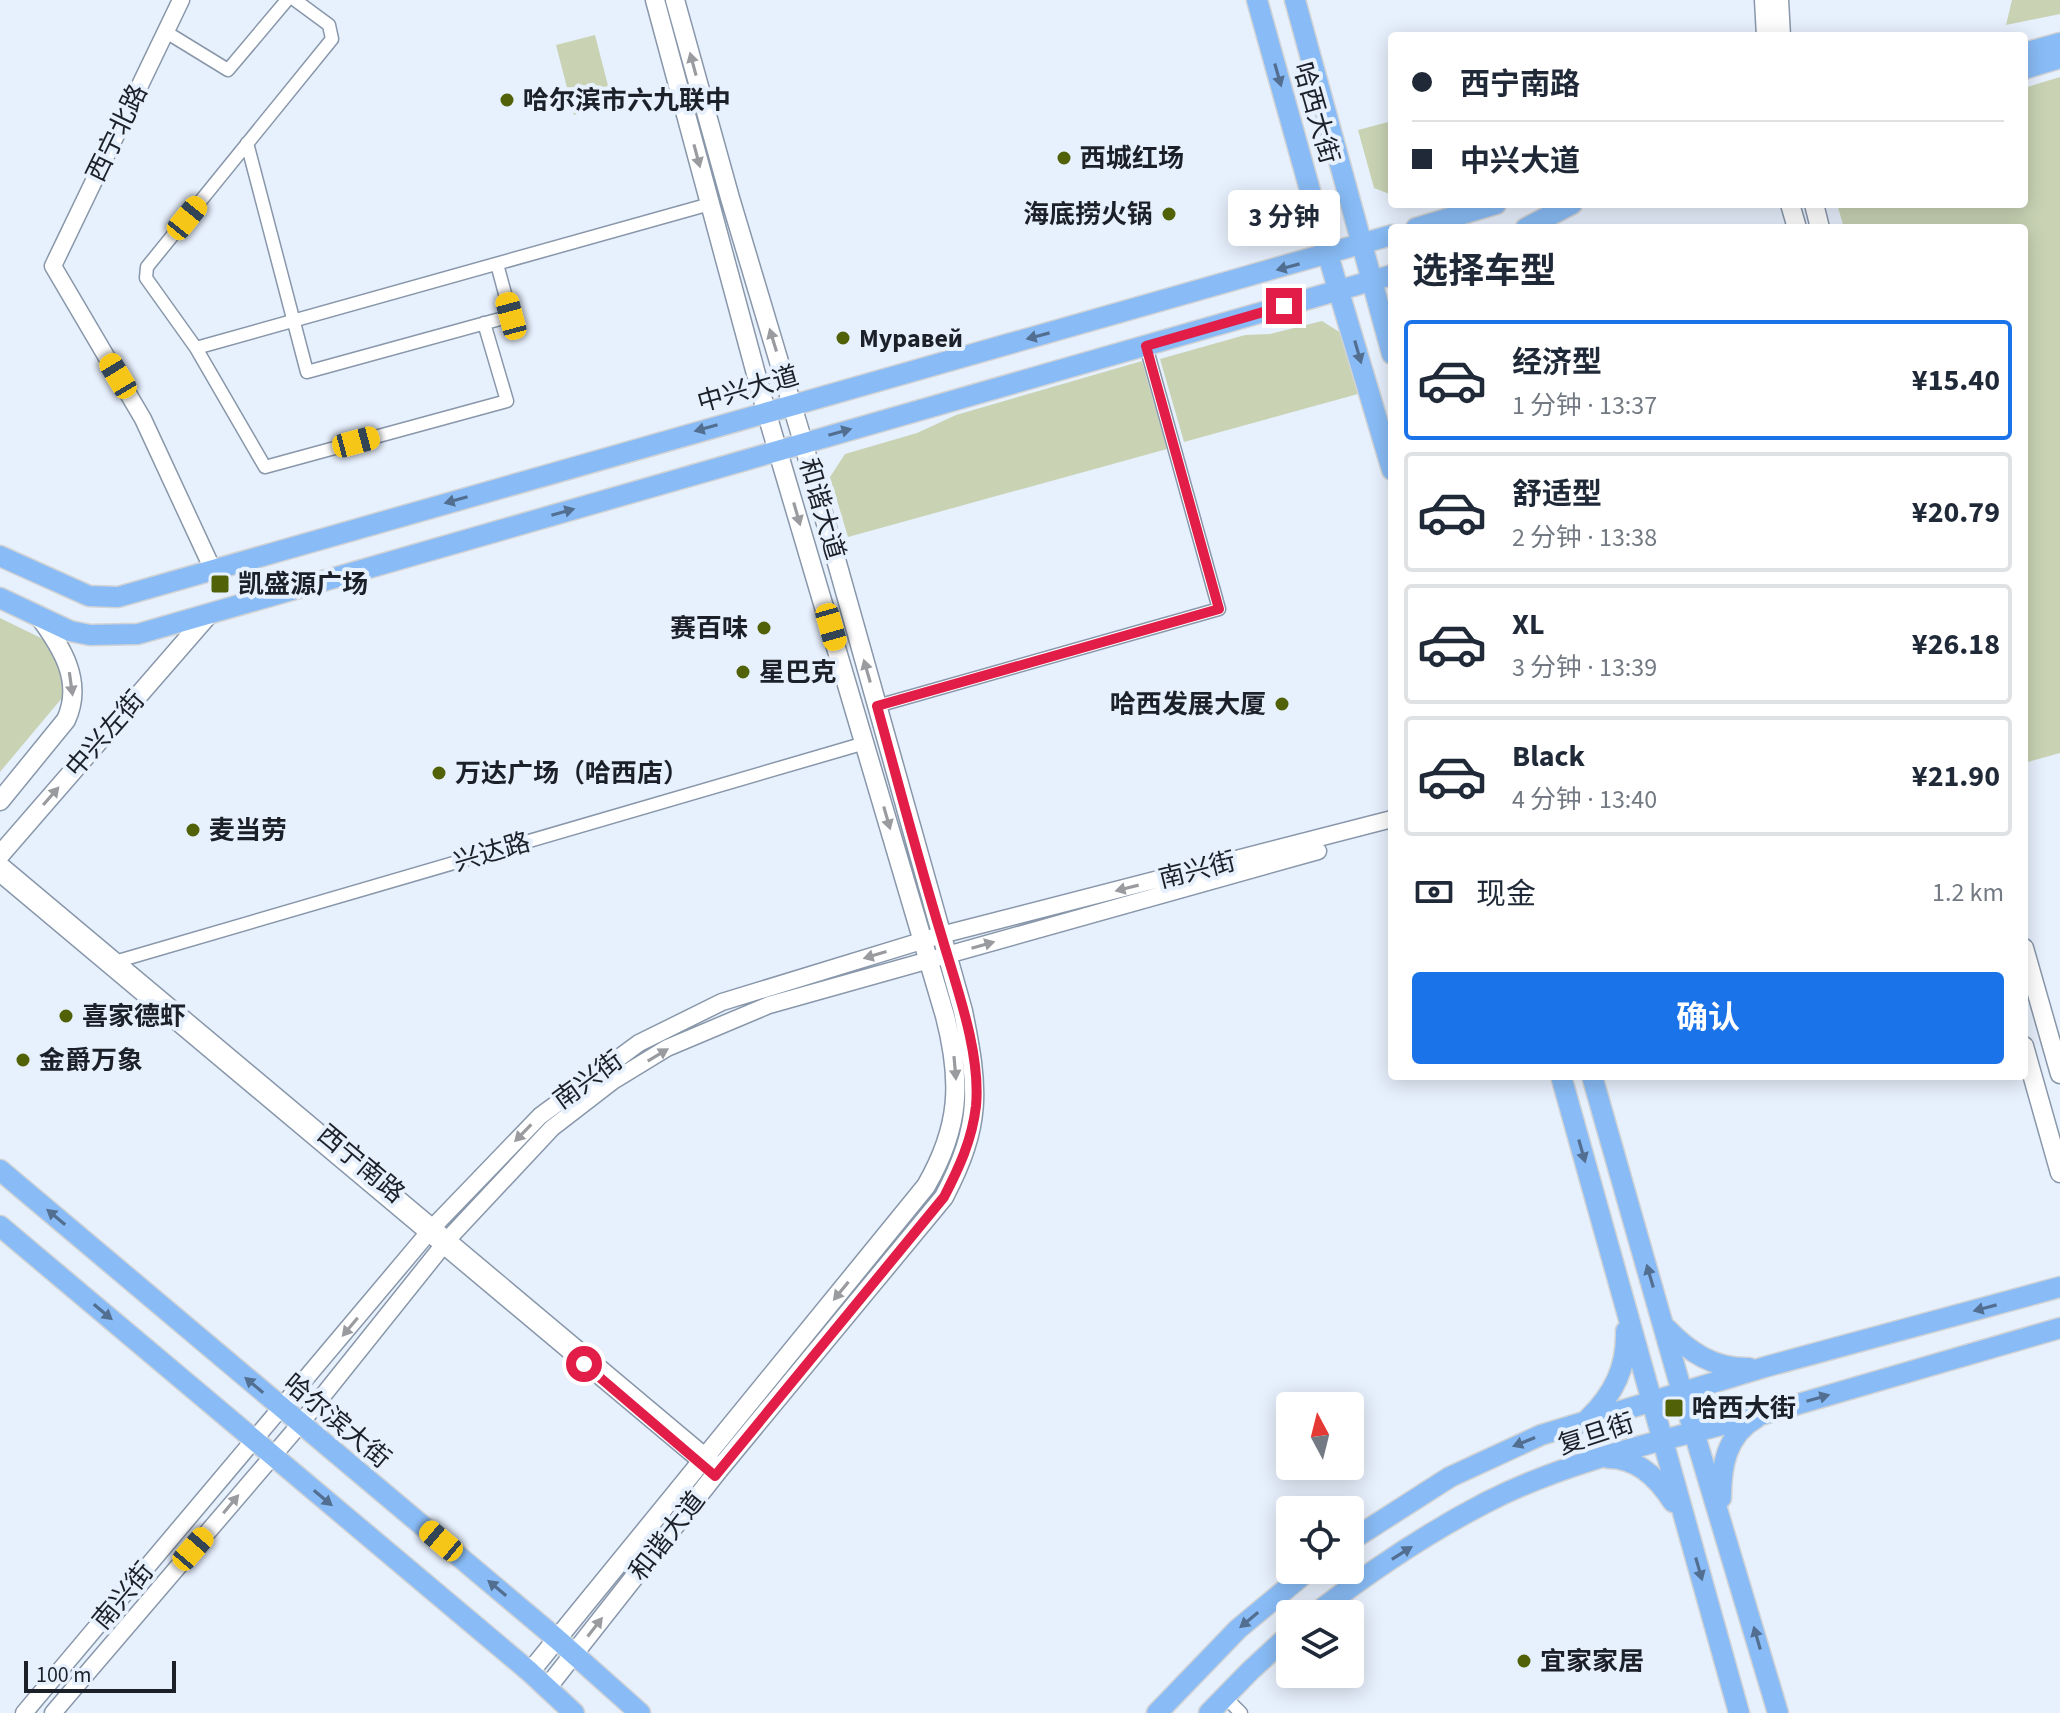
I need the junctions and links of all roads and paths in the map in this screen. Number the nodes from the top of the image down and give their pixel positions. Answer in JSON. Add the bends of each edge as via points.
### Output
{"nodes":[{"id":1,"x":181,"y":0,"type":"edge"},
{"id":2,"x":287,"y":0,"type":"edge"},
{"id":3,"x":295,"y":0,"type":"edge"},
{"id":4,"x":655,"y":0,"type":"edge"},
{"id":5,"x":675,"y":0,"type":"edge"},
{"id":6,"x":1257,"y":0,"type":"edge"},
{"id":7,"x":1295,"y":0,"type":"edge"},
{"id":8,"x":1764,"y":0,"type":"edge"},
{"id":9,"x":1779,"y":0,"type":"edge"},
{"id":10,"x":166,"y":32,"type":"junction"},
{"id":11,"x":1766,"y":32,"type":"edge"},
{"id":12,"x":1781,"y":32,"type":"edge"},
{"id":13,"x":2060,"y":43,"type":"edge"},
{"id":14,"x":2028,"y":52,"type":"edge"},
{"id":15,"x":2060,"y":58,"type":"edge"},
{"id":16,"x":2028,"y":68,"type":"edge"},
{"id":17,"x":247,"y":143,"type":"junction"},
{"id":18,"x":710,"y":204,"type":"junction"},
{"id":19,"x":1483,"y":208,"type":"edge"},
{"id":20,"x":1564,"y":208,"type":"edge"},
{"id":21,"x":1429,"y":224,"type":"edge"},
{"id":22,"x":1534,"y":224,"type":"edge"},
{"id":23,"x":1388,"y":236,"type":"edge"},
{"id":24,"x":1363,"y":244,"type":"junction"},
{"id":25,"x":1328,"y":255,"type":"junction"},
{"id":26,"x":497,"y":264,"type":"junction"},
{"id":27,"x":1382,"y":278,"type":"edge"},
{"id":28,"x":1340,"y":290,"type":"junction"},
{"id":29,"x":293,"y":321,"type":"junction"},
{"id":30,"x":484,"y":323,"type":"junction"},
{"id":31,"x":1388,"y":324,"type":"edge"},
{"id":32,"x":1146,"y":346,"type":"junction"},
{"id":33,"x":196,"y":348,"type":"junction"},
{"id":34,"x":792,"y":404,"type":"junction"},
{"id":35,"x":766,"y":411,"type":"junction"},
{"id":36,"x":803,"y":442,"type":"junction"},
{"id":37,"x":779,"y":450,"type":"junction"},
{"id":38,"x":1388,"y":456,"type":"edge"},
{"id":39,"x":0,"y":556,"type":"edge"},
{"id":40,"x":213,"y":570,"type":"junction"},
{"id":41,"x":0,"y":598,"type":"edge"},
{"id":42,"x":210,"y":613,"type":"junction"},
{"id":43,"x":38,"y":615,"type":"junction"},
{"id":44,"x":877,"y":706,"type":"junction"},
{"id":45,"x":865,"y":743,"type":"junction"},
{"id":46,"x":0,"y":801,"type":"edge"},
{"id":47,"x":1388,"y":820,"type":"edge"},
{"id":48,"x":1388,"y":831,"type":"edge"},
{"id":49,"x":0,"y":855,"type":"edge"},
{"id":50,"x":0,"y":862,"type":"edge"},
{"id":51,"x":0,"y":876,"type":"edge"},
{"id":52,"x":932,"y":938,"type":"junction"},
{"id":53,"x":947,"y":955,"type":"junction"},
{"id":54,"x":118,"y":961,"type":"junction"},
{"id":55,"x":929,"y":961,"type":"junction"},
{"id":56,"x":2028,"y":962,"type":"edge"},
{"id":57,"x":2028,"y":1060,"type":"edge"},
{"id":58,"x":2060,"y":1074,"type":"edge"},
{"id":59,"x":1562,"y":1080,"type":"edge"},
{"id":60,"x":1593,"y":1080,"type":"edge"},
{"id":61,"x":0,"y":1170,"type":"edge"},
{"id":62,"x":2060,"y":1173,"type":"edge"},
{"id":63,"x":0,"y":1226,"type":"edge"},
{"id":64,"x":431,"y":1229,"type":"junction"},
{"id":65,"x":446,"y":1242,"type":"junction"},
{"id":66,"x":2060,"y":1287,"type":"edge"},
{"id":67,"x":1625,"y":1307,"type":"junction"},
{"id":68,"x":1664,"y":1325,"type":"junction"},
{"id":69,"x":2060,"y":1328,"type":"edge"},
{"id":70,"x":1765,"y":1367,"type":"junction"},
{"id":71,"x":1682,"y":1392,"type":"junction"},
{"id":72,"x":1651,"y":1400,"type":"junction"},
{"id":73,"x":282,"y":1409,"type":"junction"},
{"id":74,"x":1767,"y":1413,"type":"junction"},
{"id":75,"x":1586,"y":1421,"type":"junction"},
{"id":76,"x":301,"y":1423,"type":"junction"},
{"id":77,"x":1696,"y":1432,"type":"junction"},
{"id":78,"x":255,"y":1440,"type":"junction"},
{"id":79,"x":1661,"y":1440,"type":"junction"},
{"id":80,"x":273,"y":1456,"type":"junction"},
{"id":81,"x":1600,"y":1459,"type":"junction"},
{"id":82,"x":711,"y":1465,"type":"junction"},
{"id":83,"x":1721,"y":1514,"type":"junction"},
{"id":84,"x":1685,"y":1520,"type":"junction"},
{"id":85,"x":1364,"y":1532,"type":"edge"},
{"id":86,"x":1292,"y":1584,"type":"edge"},
{"id":87,"x":1333,"y":1600,"type":"edge"},
{"id":88,"x":557,"y":1639,"type":"junction"},
{"id":89,"x":1276,"y":1648,"type":"edge"},
{"id":90,"x":574,"y":1654,"type":"junction"},
{"id":91,"x":530,"y":1672,"type":"junction"},
{"id":92,"x":547,"y":1688,"type":"junction"},
{"id":93,"x":1225,"y":1697,"type":"junction"},
{"id":94,"x":24,"y":1713,"type":"edge"},
{"id":95,"x":53,"y":1713,"type":"edge"},
{"id":96,"x":574,"y":1713,"type":"edge"},
{"id":97,"x":640,"y":1713,"type":"edge"},
{"id":98,"x":1157,"y":1713,"type":"edge"},
{"id":99,"x":1209,"y":1713,"type":"edge"},
{"id":100,"x":1241,"y":1713,"type":"edge"},
{"id":101,"x":1739,"y":1713,"type":"edge"},
{"id":102,"x":1778,"y":1713,"type":"edge"}],
"edges":[{"from":1,"to":10,"type":"street","name":"西宁北路"},
{"from":2,"to":10,"type":"street","via":[[228,70]]},
{"from":3,"to":17,"type":"street","via":[[329,25],[332,39]]},
{"from":4,"to":18,"type":"main road","name":"和谐大道","one_way":true},
{"from":34,"to":5,"type":"main road","name":"和谐大道","one_way":true},
{"from":6,"to":25,"type":"main road","name":"哈西大街","one_way":true},
{"from":7,"to":24,"type":"main road","name":"哈西大街"},
{"from":8,"to":11,"type":"main road"},
{"from":9,"to":12,"type":"main road"},
{"from":10,"to":40,"type":"street","name":"西宁北路","via":[[53,266],[143,419]]},
{"from":13,"to":14,"type":"main road"},
{"from":15,"to":16,"type":"main road"},
{"from":17,"to":29,"type":"street"},
{"from":17,"to":33,"type":"street","via":[[147,267],[146,278]]},
{"from":18,"to":26,"type":"street"},
{"from":18,"to":35,"type":"main road","name":"和谐大道"},
{"from":19,"to":21,"type":"main road"},
{"from":20,"to":22,"type":"main road"},
{"from":23,"to":24,"type":"main road","name":"中兴大道"},
{"from":24,"to":25,"type":"main road","name":"中兴大道"},
{"from":24,"to":27,"type":"main road","name":"哈西大街"},
{"from":25,"to":28,"type":"main road","name":"哈西大街"},
{"from":25,"to":34,"type":"main road","name":"中兴大道","one_way":true},
{"from":26,"to":29,"type":"street"},
{"from":26,"to":30,"type":"street","via":[[511,316]]},
{"from":27,"to":28,"type":"main road"},
{"from":27,"to":31,"type":"main road","name":"哈西大街"},
{"from":28,"to":32,"type":"main road"},
{"from":28,"to":38,"type":"main road","name":"哈西大街","one_way":true},
{"from":29,"to":30,"type":"street","via":[[307,372]]},
{"from":29,"to":33,"type":"street"},
{"from":30,"to":33,"type":"street","via":[[507,401],[265,467]]},
{"from":36,"to":32,"type":"main road","one_way":true},
{"from":32,"to":44,"type":"street","via":[[1219,609]]},
{"from":34,"to":35,"type":"main road","name":"中兴大道"},
{"from":34,"to":36,"type":"main road","name":"和谐大道"},
{"from":35,"to":37,"type":"main road","name":"和谐大道"},
{"from":35,"to":40,"type":"main road","name":"中兴大道","one_way":true},
{"from":36,"to":37,"type":"main road"},
{"from":44,"to":36,"type":"main road","name":"和谐大道","one_way":true},
{"from":42,"to":37,"type":"main road","one_way":true},
{"from":37,"to":45,"type":"main road","name":"和谐大道","one_way":true},
{"from":39,"to":40,"type":"main road","name":"中兴大道","via":[[89,596],[118,597]]},
{"from":41,"to":43,"type":"main road"},
{"from":42,"to":43,"type":"main road","via":[[138,634],[90,635]]},
{"from":49,"to":42,"type":"main road","name":"中兴左街","one_way":true},
{"from":43,"to":46,"type":"main road","name":"中兴左街","one_way":true,"via":[[67,663],[71,709]]},
{"from":44,"to":52,"type":"main road","name":"和谐大道"},
{"from":45,"to":52,"type":"main road","name":"和谐大道","one_way":true},
{"from":45,"to":54,"type":"street","name":"兴达路"},
{"from":47,"to":52,"type":"street","name":"南兴街","one_way":true},
{"from":53,"to":48,"type":"street","name":"南兴街","one_way":true},
{"from":50,"to":54,"type":"street","name":"西宁南路"},
{"from":51,"to":64,"type":"street","name":"西宁南路"},
{"from":52,"to":53,"type":"main road","name":"和谐大道"},
{"from":52,"to":55,"type":"main road","name":"和谐大道"},
{"from":52,"to":64,"type":"street","name":"南兴街","one_way":true,"via":[[722,1002],[639,1043],[540,1116]]},
{"from":53,"to":55,"type":"street","name":"南兴街"},
{"from":53,"to":82,"type":"main road","name":"和谐大道","via":[[976,1084],[962,1162],[944,1197]]},
{"from":54,"to":64,"type":"street","name":"西宁南路"},
{"from":65,"to":55,"type":"street","name":"南兴街","one_way":true,"via":[[552,1128],[667,1048],[769,1005]]},
{"from":55,"to":82,"type":"main road","name":"和谐大道","one_way":true,"via":[[956,1071],[956,1104],[945,1151],[926,1186]]},
{"from":56,"to":58,"type":"main road"},
{"from":57,"to":62,"type":"main road"},
{"from":59,"to":67,"type":"main road","one_way":true},
{"from":68,"to":60,"type":"main road","one_way":true},
{"from":73,"to":61,"type":"main road","name":"哈尔滨大街","one_way":true},
{"from":63,"to":78,"type":"main road","one_way":true},
{"from":64,"to":65,"type":"street","name":"西宁南路"},
{"from":64,"to":73,"type":"street","name":"南兴街","one_way":true},
{"from":65,"to":76,"type":"street","name":"南兴街"},
{"from":65,"to":82,"type":"street","name":"西宁南路"},
{"from":66,"to":70,"type":"main road","name":"复旦街","one_way":true},
{"from":67,"to":72,"type":"main road"},
{"from":67,"to":75,"type":"main road","via":[[1622,1372]]},
{"from":68,"to":70,"type":"main road","via":[[1702,1359],[1740,1368]]},
{"from":68,"to":71,"type":"main road"},
{"from":74,"to":69,"type":"main road","name":"复旦街","one_way":true},
{"from":70,"to":71,"type":"main road","name":"复旦街"},
{"from":71,"to":72,"type":"main road","name":"复旦街"},
{"from":71,"to":77,"type":"main road"},
{"from":72,"to":75,"type":"main road","name":"复旦街"},
{"from":72,"to":79,"type":"main road"},
{"from":73,"to":76,"type":"main road","name":"哈尔滨大街"},
{"from":73,"to":78,"type":"street","name":"南兴街"},
{"from":74,"to":77,"type":"main road","name":"复旦街"},
{"from":74,"to":83,"type":"main road","via":[[1742,1428],[1726,1454]]},
{"from":75,"to":85,"type":"main road","name":"复旦街","one_way":true,"via":[[1500,1452],[1450,1477]]},
{"from":76,"to":80,"type":"street","name":"南兴街"},
{"from":88,"to":76,"type":"main road","name":"哈尔滨大街","one_way":true},
{"from":77,"to":79,"type":"main road","name":"复旦街"},
{"from":77,"to":83,"type":"main road"},
{"from":78,"to":80,"type":"main road"},
{"from":78,"to":94,"type":"street","name":"南兴街"},
{"from":79,"to":81,"type":"main road","name":"复旦街"},
{"from":79,"to":84,"type":"main road"},
{"from":80,"to":91,"type":"main road","one_way":true},
{"from":95,"to":80,"type":"street","name":"南兴街","one_way":true},
{"from":81,"to":84,"type":"main road","via":[[1638,1464],[1664,1487]]},
{"from":87,"to":81,"type":"main road","name":"复旦街","one_way":true,"via":[[1488,1502]]},
{"from":82,"to":88,"type":"main road","name":"和谐大道"},
{"from":90,"to":82,"type":"main road","name":"和谐大道","one_way":true},
{"from":102,"to":83,"type":"main road","one_way":true},
{"from":84,"to":101,"type":"main road","one_way":true},
{"from":86,"to":98,"type":"main road","one_way":true,"via":[[1238,1629]]},
{"from":88,"to":90,"type":"main road","name":"哈尔滨大街"},
{"from":88,"to":91,"type":"main road","name":"和谐大道"},
{"from":89,"to":93,"type":"main road"},
{"from":90,"to":92,"type":"main road","name":"和谐大道"},
{"from":90,"to":97,"type":"main road","name":"哈尔滨大街"},
{"from":91,"to":92,"type":"main road"},
{"from":92,"to":96,"type":"main road"},
{"from":93,"to":99,"type":"main road"},
{"from":93,"to":100,"type":"street"}]}
